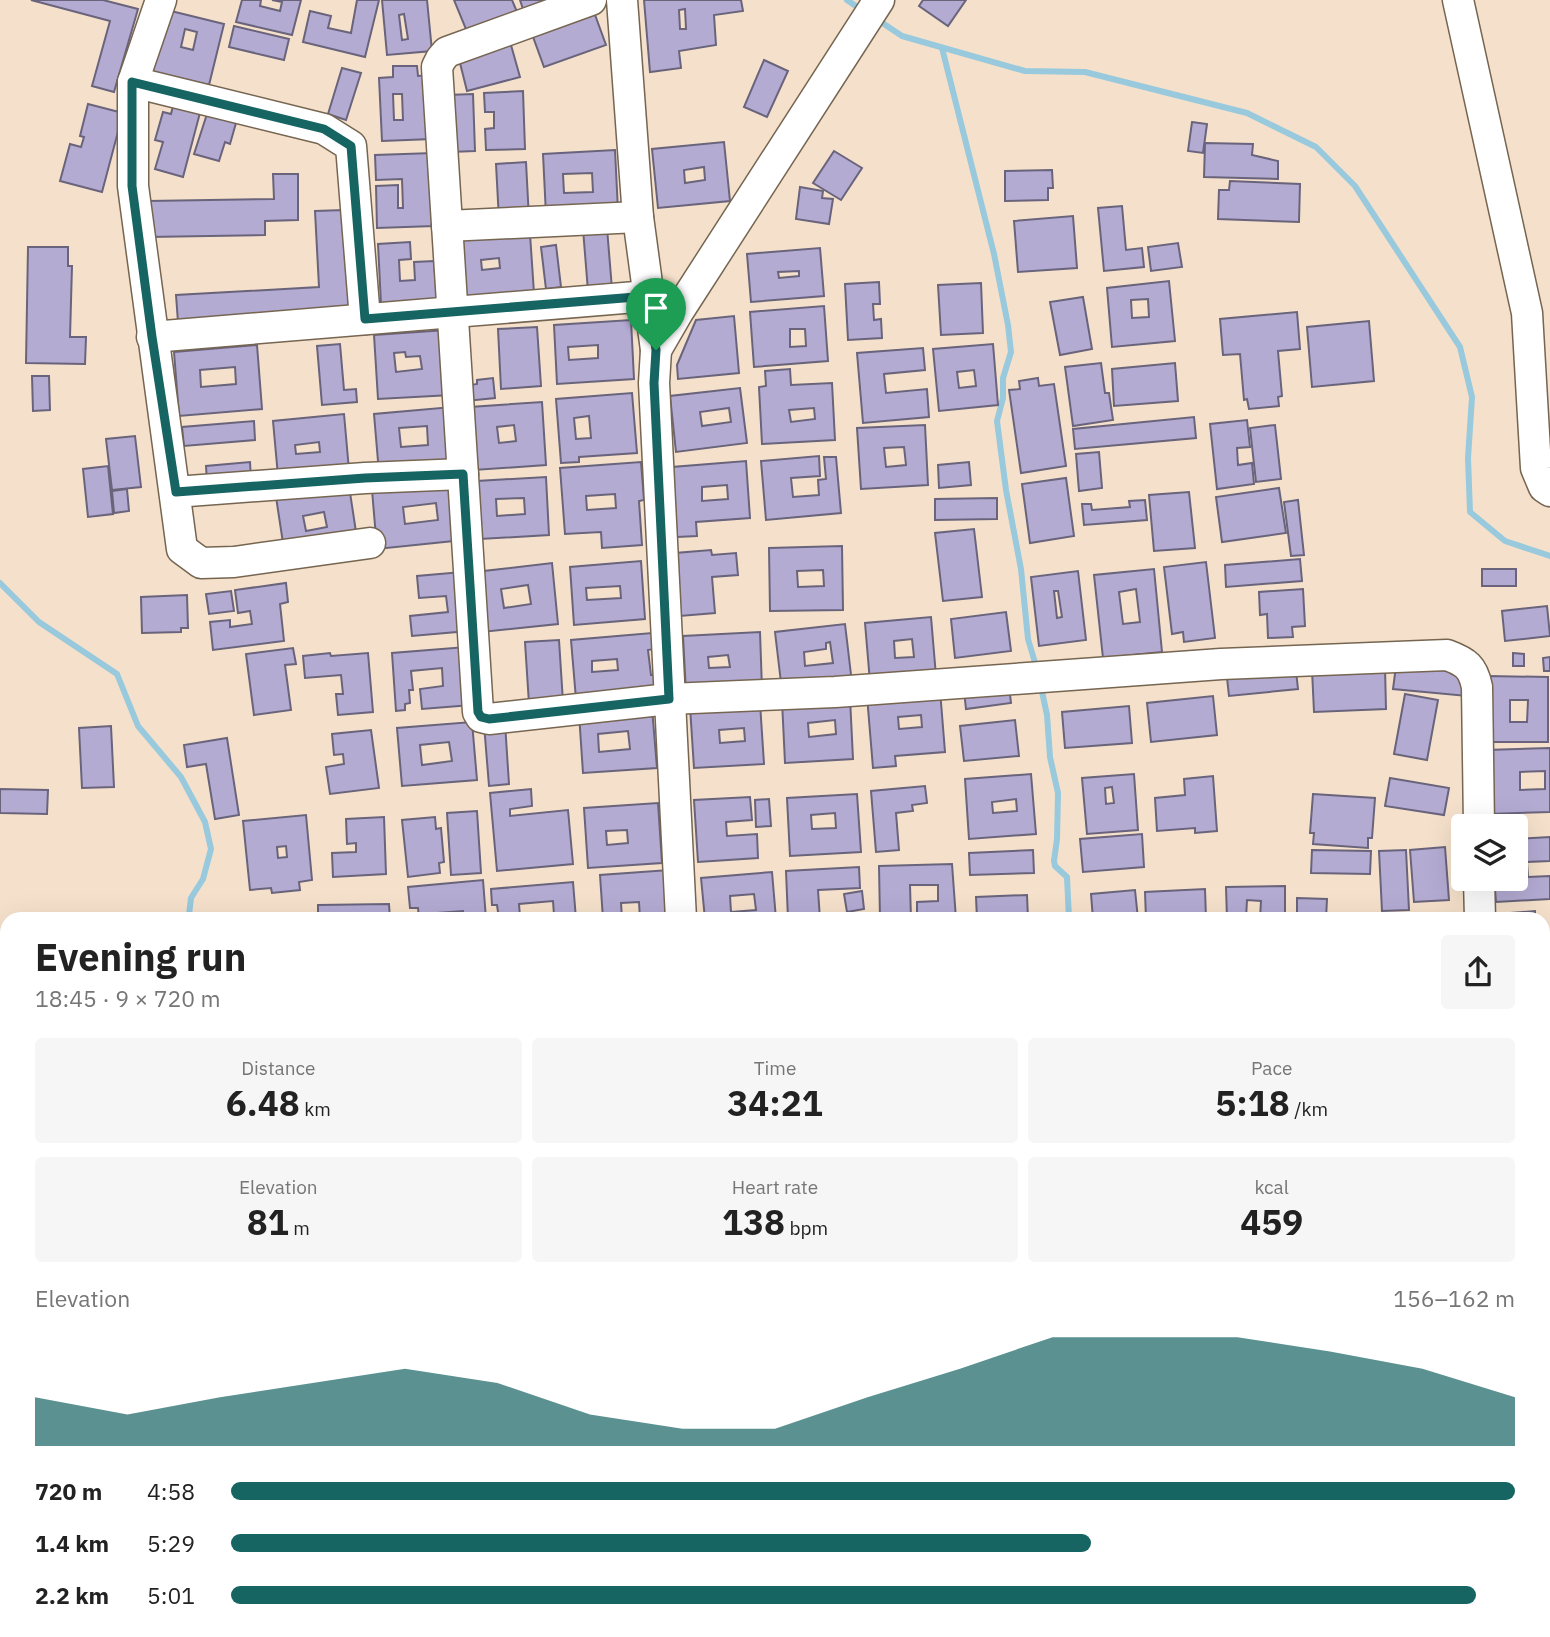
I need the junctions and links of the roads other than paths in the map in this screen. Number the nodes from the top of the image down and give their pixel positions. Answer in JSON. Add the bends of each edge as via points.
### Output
{"nodes":[{"id":1,"x":160,"y":0,"type":"edge"},
{"id":2,"x":591,"y":0,"type":"edge"},
{"id":3,"x":622,"y":0,"type":"edge"},
{"id":4,"x":879,"y":0,"type":"edge"},
{"id":5,"x":1458,"y":0,"type":"edge"},
{"id":6,"x":132,"y":82,"type":"junction"},
{"id":7,"x":638,"y":217,"type":"junction"},
{"id":8,"x":447,"y":226,"type":"junction"},
{"id":9,"x":648,"y":296,"type":"junction"},
{"id":10,"x":453,"y":311,"type":"junction"},
{"id":11,"x":365,"y":319,"type":"junction"},
{"id":12,"x":152,"y":337,"type":"junction"},
{"id":13,"x":656,"y":350,"type":"junction"},
{"id":14,"x":463,"y":474,"type":"junction"},
{"id":15,"x":1550,"y":491,"type":"edge"},
{"id":16,"x":176,"y":492,"type":"junction"},
{"id":17,"x":370,"y":543,"type":"dead end"},
{"id":18,"x":669,"y":699,"type":"junction"},
{"id":19,"x":1479,"y":814,"type":"edge"},
{"id":20,"x":1479,"y":891,"type":"edge"},
{"id":21,"x":681,"y":912,"type":"edge"},
{"id":22,"x":1480,"y":912,"type":"edge"}],
"edges":[{"from":1,"to":6,"type":"street"},
{"from":2,"to":8,"type":"street","via":[[440,58]]},
{"from":3,"to":7,"type":"street"},
{"from":4,"to":13,"type":"street"},
{"from":5,"to":15,"type":"street","via":[[1527,313],[1536,468]]},
{"from":6,"to":11,"type":"street","via":[[324,129],[351,146]]},
{"from":6,"to":12,"type":"street","via":[[132,186]]},
{"from":7,"to":8,"type":"street"},
{"from":7,"to":9,"type":"street"},
{"from":8,"to":10,"type":"street"},
{"from":9,"to":10,"type":"street"},
{"from":9,"to":13,"type":"street"},
{"from":10,"to":11,"type":"street"},
{"from":10,"to":14,"type":"street"},
{"from":11,"to":12,"type":"street"},
{"from":12,"to":16,"type":"street"},
{"from":13,"to":18,"type":"street"},
{"from":14,"to":16,"type":"street"},
{"from":14,"to":18,"type":"street","via":[[481,717]]},
{"from":16,"to":17,"type":"street","via":[[182,549],[201,563]]},
{"from":18,"to":19,"type":"street","via":[[1447,654],[1474,671]]},
{"from":18,"to":21,"type":"street"},
{"from":20,"to":22,"type":"street"}]}
